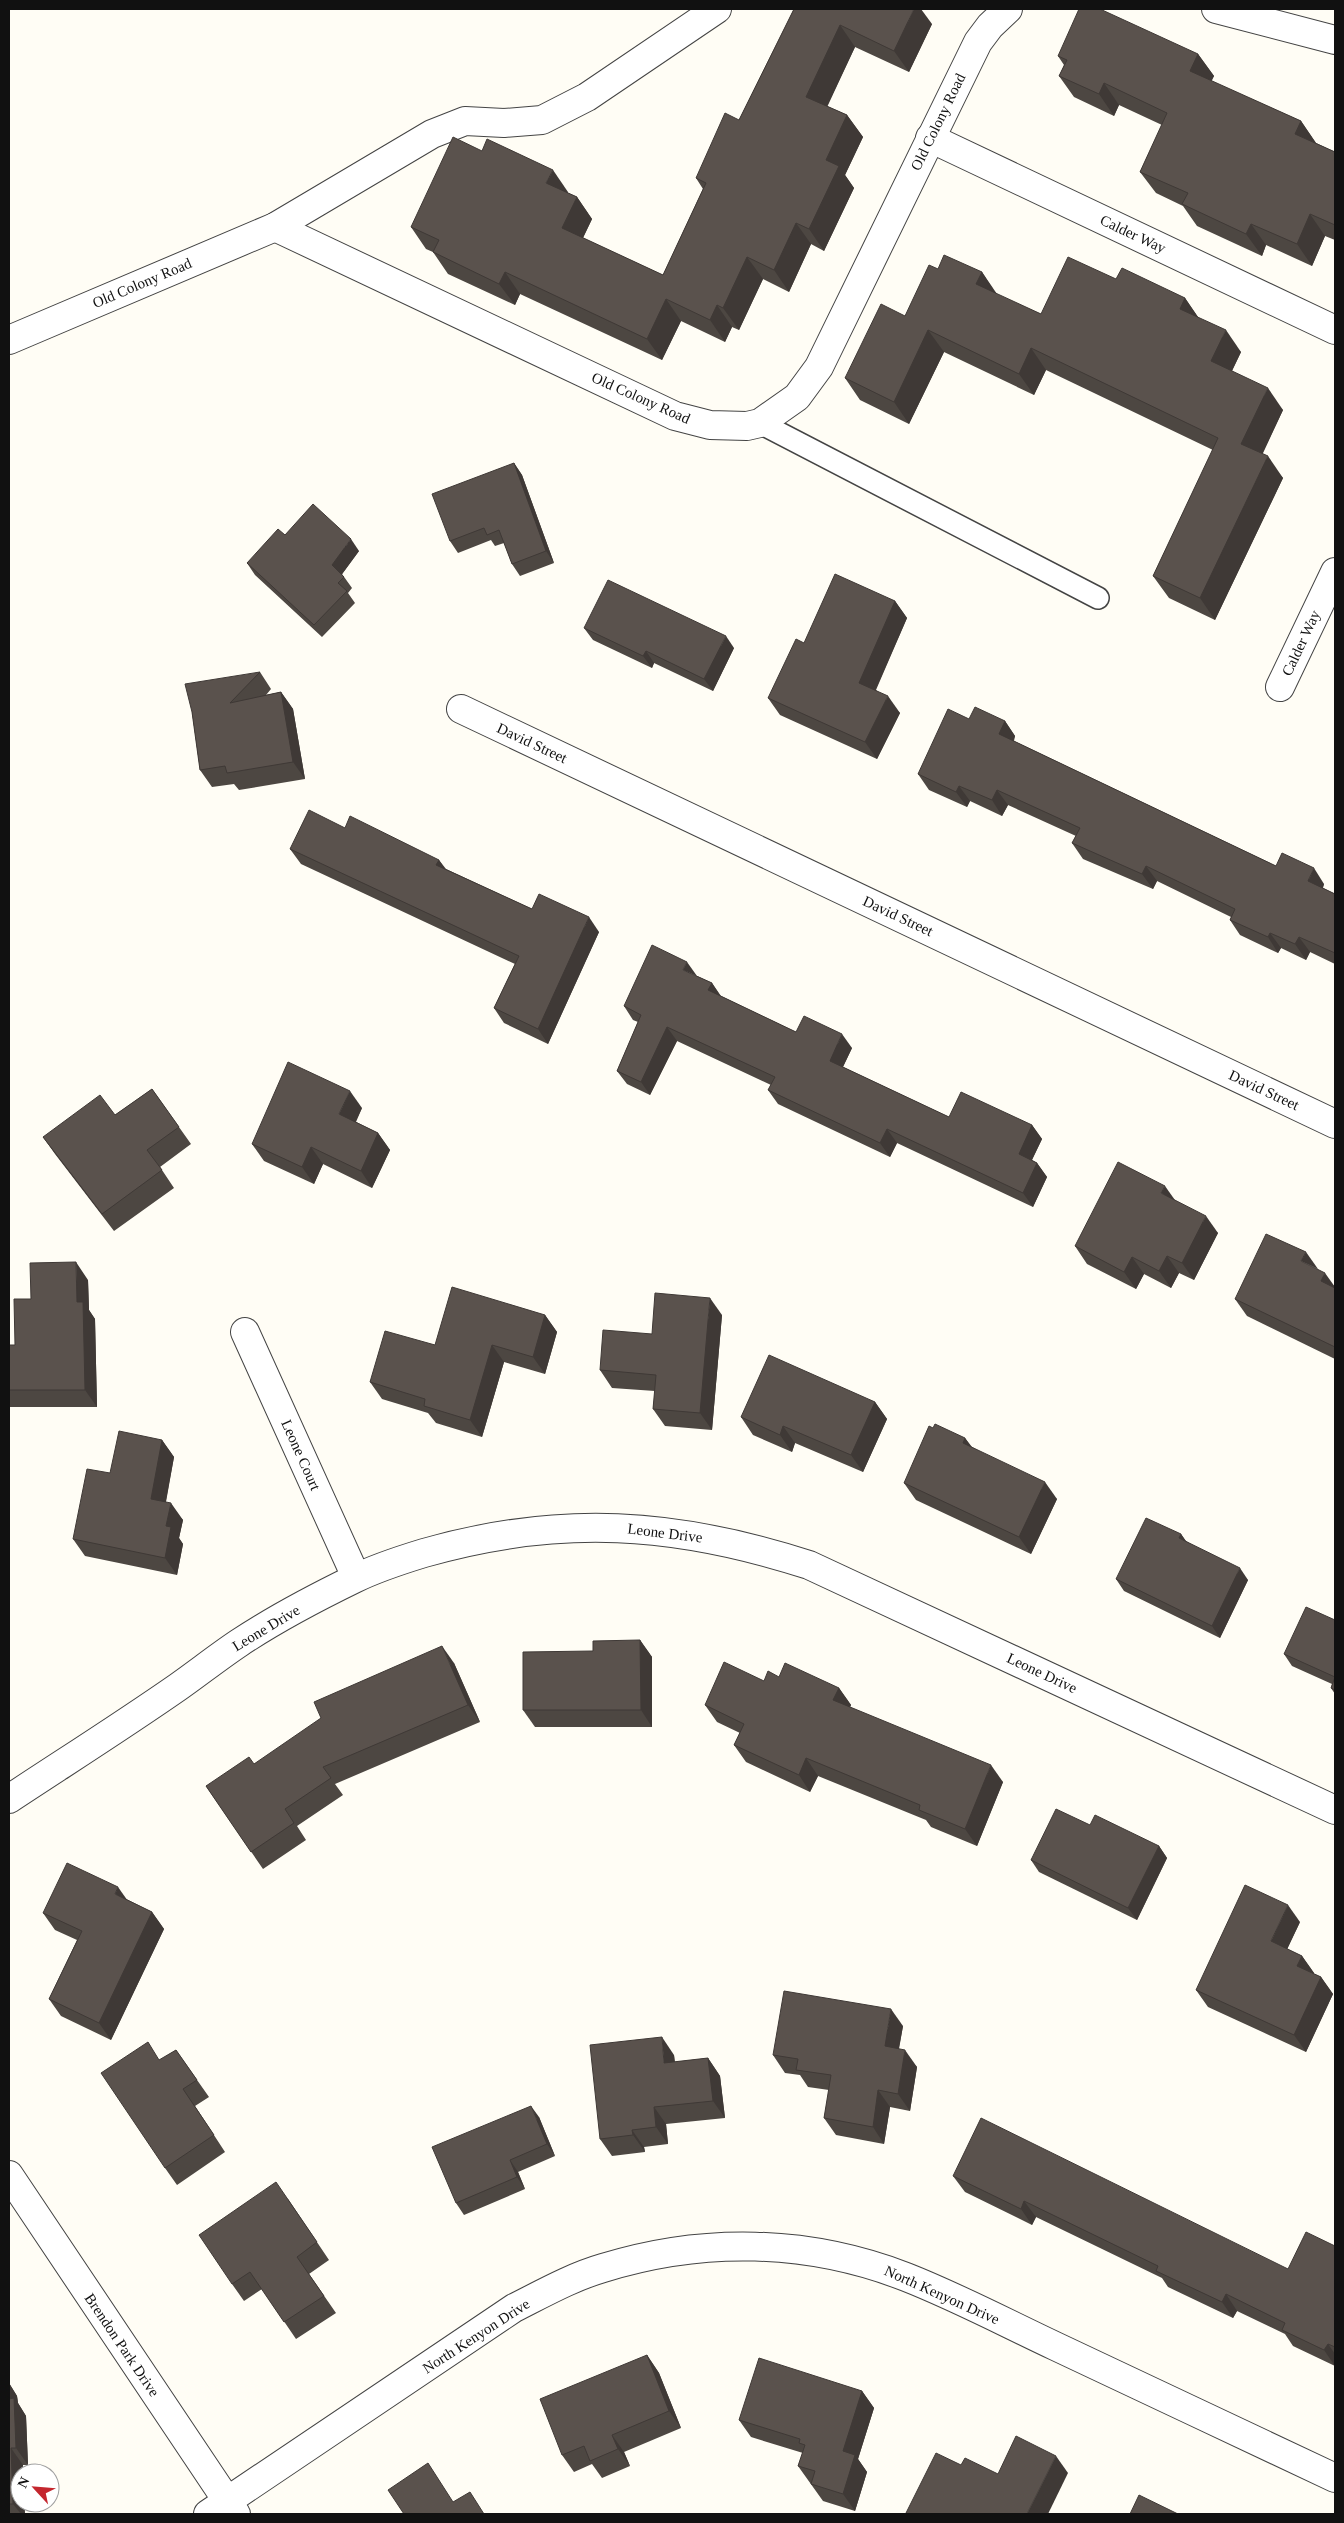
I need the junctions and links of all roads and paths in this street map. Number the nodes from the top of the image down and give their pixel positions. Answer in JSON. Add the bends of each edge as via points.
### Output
{"nodes":[{"id":1,"x":717,"y":9,"type":"edge"},
{"id":2,"x":1008,"y":9,"type":"edge"},
{"id":3,"x":1216,"y":9,"type":"edge"},
{"id":4,"x":1335,"y":40,"type":"edge"},
{"id":5,"x":930,"y":138,"type":"junction"},
{"id":6,"x":275,"y":227,"type":"junction"},
{"id":7,"x":1335,"y":330,"type":"edge"},
{"id":8,"x":9,"y":340,"type":"edge"},
{"id":9,"x":760,"y":423,"type":"junction"},
{"id":10,"x":1335,"y":572,"type":"edge"},
{"id":11,"x":1098,"y":598,"type":"dead end"},
{"id":12,"x":1280,"y":687,"type":"dead end"},
{"id":13,"x":461,"y":709,"type":"dead end"},
{"id":14,"x":1335,"y":1124,"type":"edge"},
{"id":15,"x":245,"y":1332,"type":"dead end"},
{"id":16,"x":356,"y":1577,"type":"junction"},
{"id":17,"x":9,"y":1799,"type":"edge"},
{"id":18,"x":1335,"y":1810,"type":"edge"},
{"id":19,"x":9,"y":2176,"type":"edge"},
{"id":20,"x":1335,"y":2478,"type":"edge"},
{"id":21,"x":224,"y":2510,"type":"edge"}],
"edges":[{"from":1,"to":6,"type":"street","name":"Old Colony Road","via":[[587,97],[542,120],[504,123],[465,121],[440,131]]},
{"from":2,"to":5,"type":"street","name":"Old Colony Road","via":[[978,42]]},
{"from":3,"to":4,"type":"street"},
{"from":5,"to":7,"type":"street","name":"Calder Way"},
{"from":5,"to":9,"type":"street","name":"Old Colony Road","via":[[819,368],[797,397]]},
{"from":6,"to":8,"type":"street","name":"Old Colony Road"},
{"from":6,"to":9,"type":"street","name":"Old Colony Road","via":[[675,416],[710,425]]},
{"from":9,"to":11,"type":"lane"},
{"from":10,"to":12,"type":"street","name":"Calder Way"},
{"from":13,"to":14,"type":"street","name":"David Street"},
{"from":15,"to":16,"type":"street","name":"Leone Court"},
{"from":16,"to":17,"type":"street","name":"Leone Drive","via":[[288,1612]]},
{"from":16,"to":18,"type":"street","name":"Leone Drive","via":[[441,1548],[551,1528],[654,1529],[744,1545],[823,1571]]},
{"from":19,"to":21,"type":"street","name":"Brendon Park Drive"},
{"from":20,"to":21,"type":"street","name":"North Kenyon Drive","via":[[906,2277],[831,2254],[752,2245],[694,2248],[601,2268],[514,2308]]}]}
